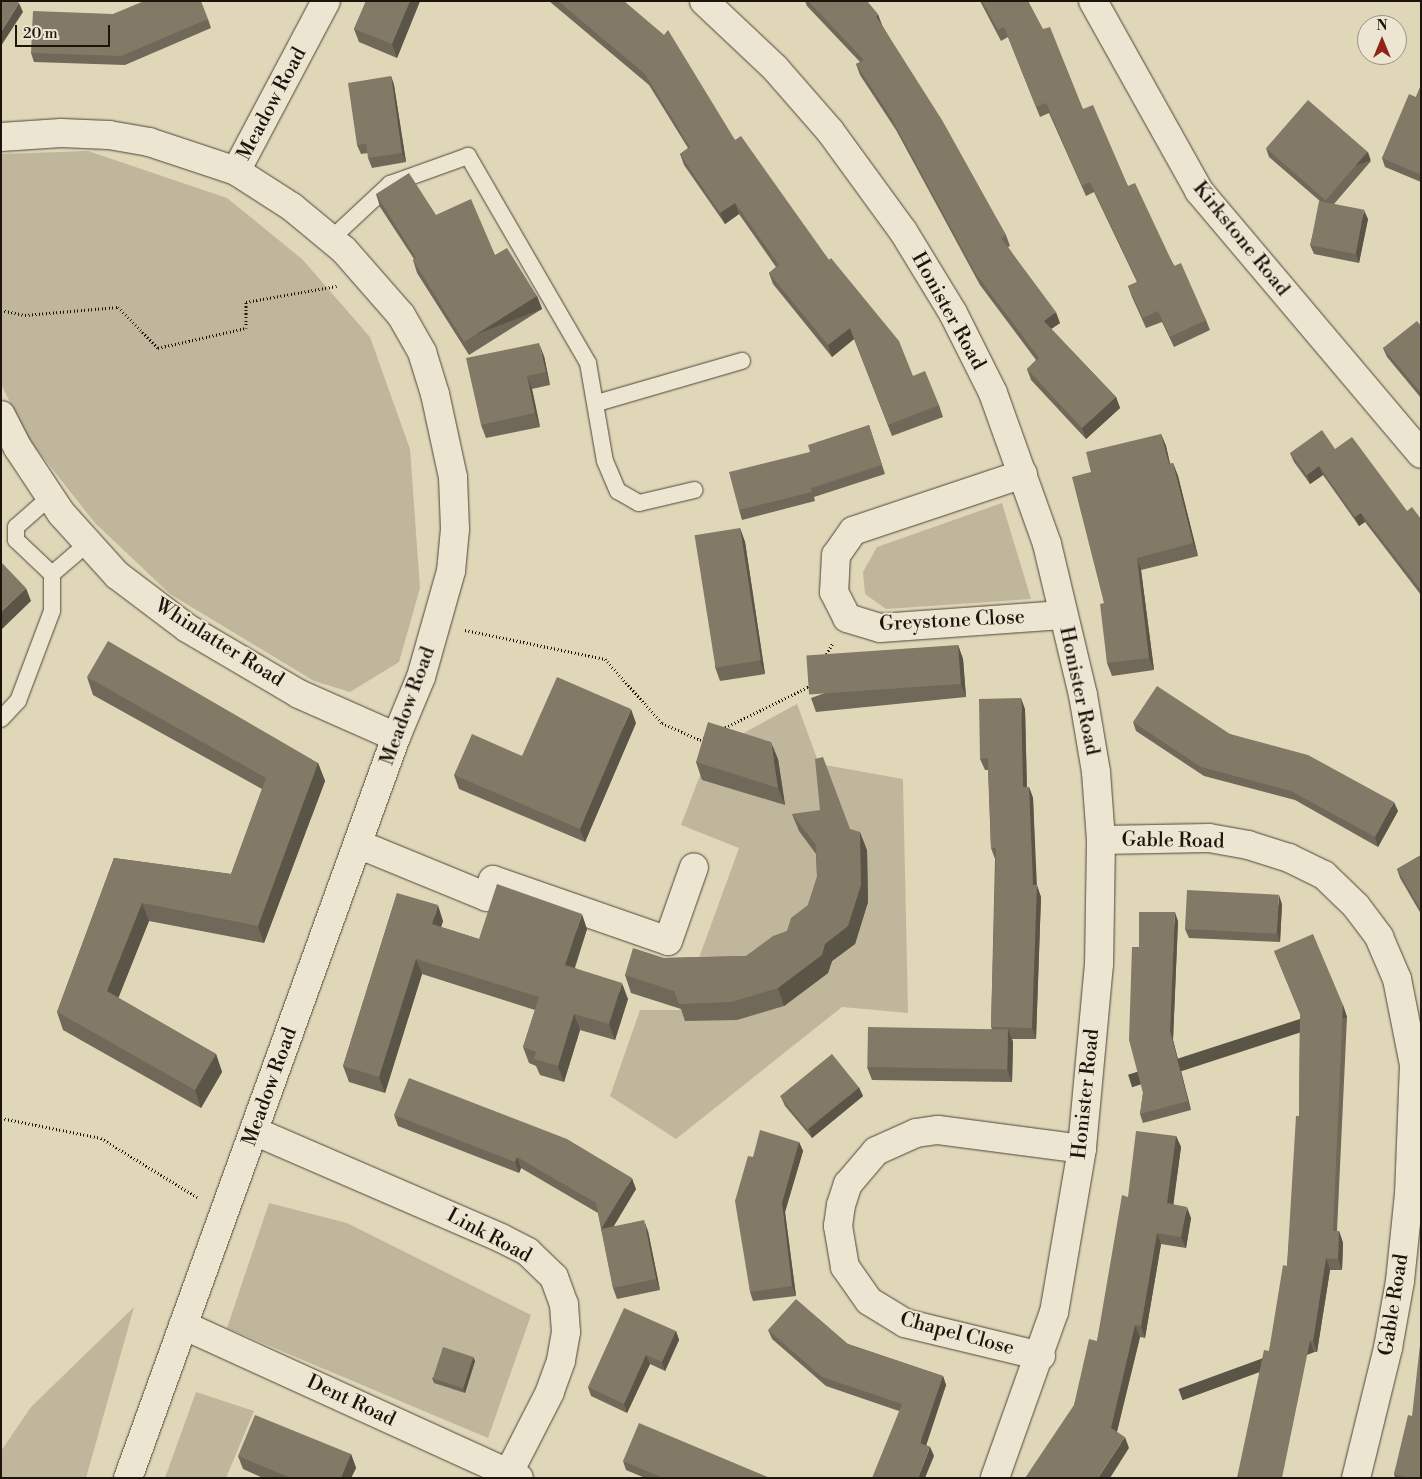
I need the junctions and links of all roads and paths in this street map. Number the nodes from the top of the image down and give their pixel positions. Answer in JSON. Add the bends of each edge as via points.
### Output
{"nodes":[{"id":1,"x":326,"y":1,"type":"edge"},
{"id":2,"x":704,"y":1,"type":"edge"},
{"id":3,"x":1093,"y":1,"type":"edge"},
{"id":4,"x":1,"y":137,"type":"edge"},
{"id":5,"x":236,"y":171,"type":"junction"},
{"id":6,"x":331,"y":239,"type":"junction"},
{"id":7,"x":372,"y":280,"type":"junction"},
{"id":8,"x":1,"y":310,"type":"edge"},
{"id":9,"x":742,"y":361,"type":"dead end"},
{"id":10,"x":597,"y":403,"type":"junction"},
{"id":11,"x":1,"y":415,"type":"edge"},
{"id":12,"x":1421,"y":454,"type":"edge"},
{"id":13,"x":1022,"y":474,"type":"junction"},
{"id":14,"x":695,"y":490,"type":"dead end"},
{"id":15,"x":50,"y":497,"type":"junction"},
{"id":16,"x":88,"y":543,"type":"junction"},
{"id":17,"x":52,"y":574,"type":"junction"},
{"id":18,"x":1063,"y":615,"type":"junction"},
{"id":19,"x":846,"y":618,"type":"junction"},
{"id":20,"x":438,"y":625,"type":"junction"},
{"id":21,"x":818,"y":670,"type":"edge"},
{"id":22,"x":813,"y":679,"type":"edge"},
{"id":23,"x":1,"y":719,"type":"edge"},
{"id":24,"x":716,"y":732,"type":"edge"},
{"id":25,"x":708,"y":736,"type":"edge"},
{"id":26,"x":396,"y":737,"type":"junction"},
{"id":27,"x":1101,"y":840,"type":"junction"},
{"id":28,"x":358,"y":844,"type":"junction"},
{"id":29,"x":694,"y":867,"type":"dead end"},
{"id":30,"x":1,"y":1118,"type":"edge"},
{"id":31,"x":254,"y":1131,"type":"junction"},
{"id":32,"x":1082,"y":1149,"type":"junction"},
{"id":33,"x":224,"y":1213,"type":"junction"},
{"id":34,"x":183,"y":1325,"type":"junction"},
{"id":35,"x":1041,"y":1356,"type":"junction"},
{"id":36,"x":511,"y":1476,"type":"edge"},
{"id":37,"x":128,"y":1478,"type":"edge"},
{"id":38,"x":995,"y":1478,"type":"edge"},
{"id":39,"x":1356,"y":1478,"type":"edge"}],
"edges":[{"from":1,"to":5,"type":"street","name":"Meadow Road"},
{"from":2,"to":13,"type":"street","name":"Honister Road","via":[[775,68],[830,131],[903,231],[953,312],[993,393]]},
{"from":3,"to":12,"type":"street","name":"Kirkstone Road","via":[[1200,192]]},
{"from":4,"to":5,"type":"street","via":[[61,133],[109,135],[149,142]]},
{"from":5,"to":6,"type":"street","name":"Meadow Road","via":[[266,188]]},
{"from":6,"to":7,"type":"street","name":"Meadow Road"},
{"from":6,"to":10,"type":"lane","via":[[390,184],[468,156],[588,364]]},
{"from":7,"to":8,"type":"path","via":[[246,302],[246,328],[158,348],[118,307],[25,315]]},
{"from":7,"to":20,"type":"street","name":"Meadow Road","via":[[401,315],[422,352],[445,431],[453,476],[455,529],[451,571]]},
{"from":9,"to":10,"type":"lane"},
{"from":10,"to":14,"type":"lane","via":[[605,461],[618,491],[639,502]]},
{"from":11,"to":15,"type":"street","name":"Whinlatter Road"},
{"from":13,"to":18,"type":"street","name":"Honister Road","via":[[1047,544]]},
{"from":13,"to":19,"type":"street","via":[[853,531],[836,555],[834,592]]},
{"from":15,"to":16,"type":"street","name":"Whinlatter Road"},
{"from":15,"to":17,"type":"lane","via":[[14,531],[16,540]]},
{"from":16,"to":17,"type":"lane"},
{"from":16,"to":26,"type":"street","name":"Whinlatter Road","via":[[117,575],[187,628],[299,694]]},
{"from":17,"to":23,"type":"lane","via":[[52,611],[18,701]]},
{"from":18,"to":19,"type":"street","name":"Greystone Close","via":[[880,628]]},
{"from":18,"to":27,"type":"street","name":"Honister Road","via":[[1083,695],[1096,772]]},
{"from":19,"to":21,"type":"path"},
{"from":20,"to":25,"type":"path","via":[[605,659],[662,723],[700,740]]},
{"from":20,"to":26,"type":"street","name":"Meadow Road"},
{"from":22,"to":24,"type":"path","via":[[808,687]]},
{"from":26,"to":28,"type":"street","name":"Meadow Road"},
{"from":27,"to":32,"type":"street","name":"Honister Road","via":[[1098,964]]},
{"from":27,"to":39,"type":"street","name":"Gable Road","via":[[1209,838],[1248,845],[1289,858],[1324,875],[1356,906],[1378,937],[1397,979],[1414,1065],[1409,1194],[1400,1281],[1388,1348]]},
{"from":28,"to":29,"type":"street","via":[[486,898],[493,880],[668,941]]},
{"from":28,"to":31,"type":"street","name":"Meadow Road"},
{"from":30,"to":33,"type":"path","via":[[101,1138]]},
{"from":31,"to":33,"type":"street","name":"Meadow Road"},
{"from":31,"to":36,"type":"street","name":"Link Road","via":[[501,1238],[528,1252],[554,1276],[564,1304],[566,1332],[561,1361]]},
{"from":32,"to":35,"type":"street","name":"Honister Road","via":[[1062,1270]]},
{"from":32,"to":35,"type":"street","name":"Chapel Close","via":[[938,1130],[916,1133],[876,1151],[848,1184],[841,1205],[839,1240],[845,1267],[855,1286],[880,1310],[905,1323]]},
{"from":33,"to":34,"type":"street","name":"Meadow Road"},
{"from":34,"to":36,"type":"street","name":"Dent Road"},
{"from":34,"to":37,"type":"street","name":"Meadow Road"},
{"from":35,"to":38,"type":"street","name":"Honister Road"}]}
